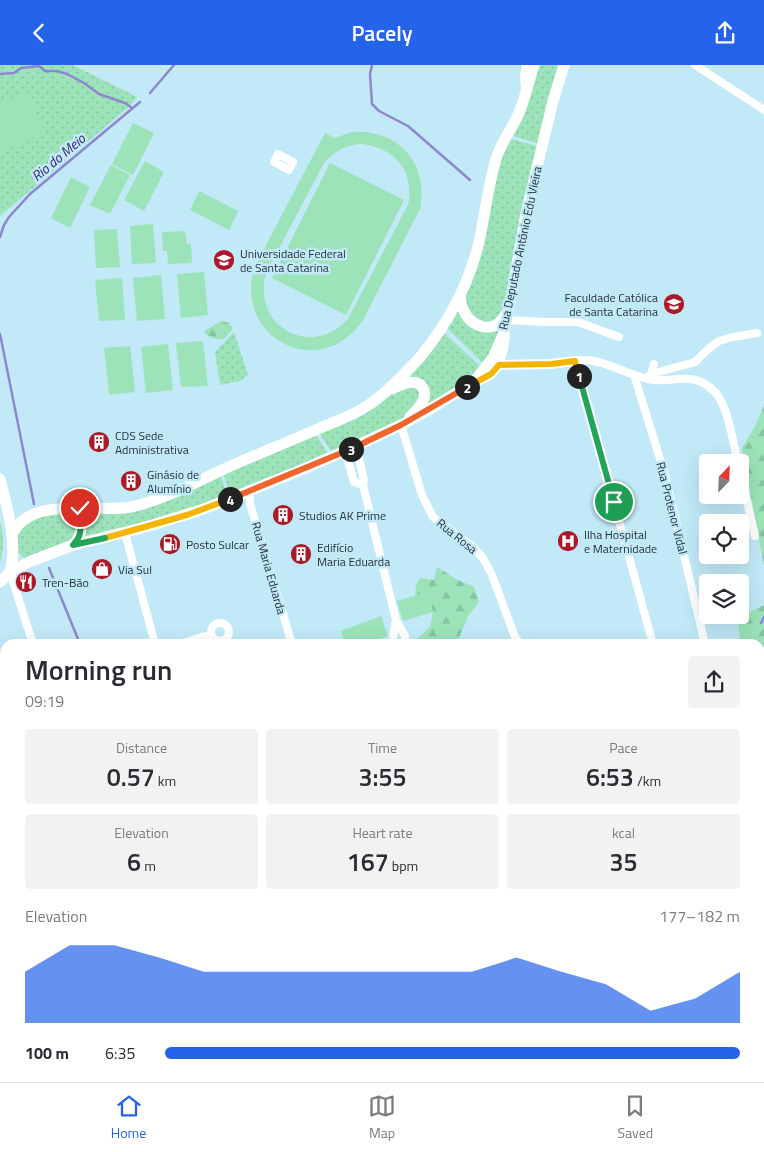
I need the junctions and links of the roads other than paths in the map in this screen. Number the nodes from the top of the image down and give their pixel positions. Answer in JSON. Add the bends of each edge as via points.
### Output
{"nodes":[{"id":1,"x":526,"y":65,"type":"edge"},
{"id":2,"x":534,"y":65,"type":"edge"},
{"id":3,"x":564,"y":65,"type":"edge"},
{"id":4,"x":695,"y":65,"type":"edge"},
{"id":5,"x":525,"y":94,"type":"junction"},
{"id":6,"x":764,"y":110,"type":"edge"},
{"id":7,"x":460,"y":295,"type":"junction"},
{"id":8,"x":508,"y":315,"type":"junction"},
{"id":9,"x":757,"y":333,"type":"dead end"},
{"id":10,"x":619,"y":337,"type":"dead end"},
{"id":11,"x":575,"y":361,"type":"junction"},
{"id":12,"x":654,"y":364,"type":"dead end"},
{"id":13,"x":499,"y":365,"type":"junction"},
{"id":14,"x":634,"y":375,"type":"junction"},
{"id":15,"x":649,"y":376,"type":"junction"},
{"id":16,"x":467,"y":387,"type":"junction"},
{"id":17,"x":384,"y":393,"type":"junction"},
{"id":18,"x":403,"y":423,"type":"junction"},
{"id":19,"x":351,"y":449,"type":"junction"},
{"id":20,"x":736,"y":454,"type":"edge"},
{"id":21,"x":0,"y":479,"type":"edge"},
{"id":22,"x":363,"y":485,"type":"junction"},
{"id":23,"x":249,"y":491,"type":"junction"},
{"id":24,"x":4,"y":495,"type":"junction"},
{"id":25,"x":748,"y":504,"type":"edge"},
{"id":26,"x":68,"y":508,"type":"junction"},
{"id":27,"x":28,"y":517,"type":"junction"},
{"id":28,"x":125,"y":533,"type":"junction"},
{"id":29,"x":12,"y":535,"type":"junction"},
{"id":30,"x":755,"y":536,"type":"dead end"},
{"id":31,"x":73,"y":545,"type":"junction"},
{"id":32,"x":14,"y":551,"type":"junction"},
{"id":33,"x":29,"y":562,"type":"junction"},
{"id":34,"x":10,"y":572,"type":"junction"},
{"id":35,"x":0,"y":582,"type":"edge"},
{"id":36,"x":396,"y":620,"type":"junction"},
{"id":37,"x":211,"y":634,"type":"dead end"},
{"id":38,"x":31,"y":639,"type":"edge"},
{"id":39,"x":154,"y":639,"type":"edge"},
{"id":40,"x":196,"y":639,"type":"edge"},
{"id":41,"x":290,"y":639,"type":"edge"},
{"id":42,"x":393,"y":639,"type":"edge"},
{"id":43,"x":405,"y":639,"type":"edge"},
{"id":44,"x":517,"y":639,"type":"edge"},
{"id":45,"x":652,"y":639,"type":"edge"},
{"id":46,"x":704,"y":639,"type":"edge"},
{"id":47,"x":0,"y":939,"type":"edge"},
{"id":48,"x":0,"y":954,"type":"edge"}],
"edges":[{"from":1,"to":5,"type":"street"},
{"from":2,"to":5,"type":"main road"},
{"from":3,"to":8,"type":"main road","name":"Rua Deputado Antônio Edu Vieira","via":[[526,213]]},
{"from":4,"to":6,"type":"street"},
{"from":5,"to":7,"type":"main road","via":[[496,157],[476,255]]},
{"from":7,"to":8,"type":"main road","via":[[468,318],[483,328],[501,322]]},
{"from":7,"to":17,"type":"main road","via":[[430,344]]},
{"from":8,"to":10,"type":"street","via":[[544,322],[578,322]]},
{"from":8,"to":13,"type":"street"},
{"from":8,"to":16,"type":"main road","name":"Rua Deputado Antônio Edu Vieira","via":[[492,358]]},
{"from":9,"to":15,"type":"street","via":[[719,341],[695,362]]},
{"from":11,"to":13,"type":"street"},
{"from":11,"to":14,"type":"street","via":[[594,360]]},
{"from":11,"to":45,"type":"street"},
{"from":12,"to":15,"type":"street"},
{"from":13,"to":16,"type":"street","via":[[491,374]]},
{"from":14,"to":15,"type":"street"},
{"from":14,"to":46,"type":"street","name":"Rua Protenor Vidal","via":[[665,475]]},
{"from":15,"to":20,"type":"street","via":[[652,380],[694,379],[704,382],[716,392]]},
{"from":16,"to":18,"type":"main road","name":"Rua Deputado Antônio Edu Vieira"},
{"from":17,"to":18,"type":"main road","via":[[414,381],[422,386],[424,401]]},
{"from":17,"to":26,"type":"main road","via":[[347,417],[165,496],[122,508]]},
{"from":18,"to":19,"type":"main road","name":"Rua Deputado Antônio Edu Vieira"},
{"from":18,"to":44,"type":"street","name":"Rua Rosa","via":[[427,506],[434,517],[484,558]]},
{"from":19,"to":22,"type":"street","via":[[364,480]]},
{"from":19,"to":22,"type":"street","via":[[354,482]]},
{"from":19,"to":23,"type":"main road","name":"Rua Deputado Antônio Edu Vieira"},
{"from":21,"to":24,"type":"main road"},
{"from":22,"to":36,"type":"street"},
{"from":23,"to":28,"type":"main road","name":"Rua Deputado Antônio Edu Vieira","via":[[187,515]]},
{"from":23,"to":41,"type":"street","name":"Rua Maria Eduarda","via":[[250,504]]},
{"from":24,"to":27,"type":"main road","via":[[18,513]]},
{"from":24,"to":29,"type":"main road"},
{"from":25,"to":30,"type":"street"},
{"from":26,"to":27,"type":"main road"},
{"from":26,"to":31,"type":"main road","via":[[80,523],[81,533]]},
{"from":27,"to":29,"type":"main road"},
{"from":28,"to":31,"type":"main road","name":"Rua Deputado Antônio Edu Vieira"},
{"from":28,"to":39,"type":"street"},
{"from":29,"to":32,"type":"main road"},
{"from":31,"to":33,"type":"main road"},
{"from":32,"to":33,"type":"main road"},
{"from":32,"to":34,"type":"main road"},
{"from":33,"to":34,"type":"main road"},
{"from":34,"to":35,"type":"main road"},
{"from":34,"to":38,"type":"street"},
{"from":36,"to":42,"type":"street"},
{"from":36,"to":43,"type":"street"},
{"from":37,"to":40,"type":"street"},
{"from":47,"to":48,"type":"street"}]}
